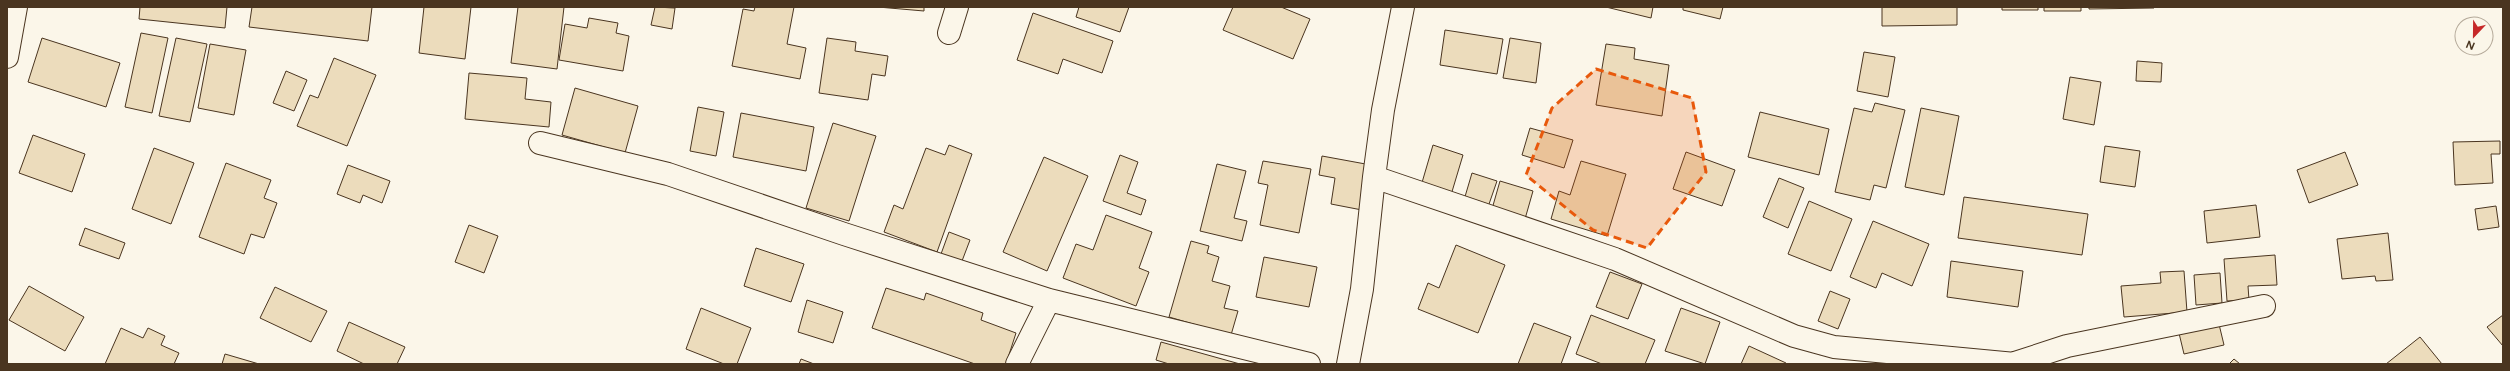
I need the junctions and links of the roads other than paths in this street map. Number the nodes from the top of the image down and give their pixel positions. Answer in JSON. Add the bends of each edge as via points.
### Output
{"nodes":[{"id":1,"x":16,"y":7,"type":"edge"},
{"id":2,"x":957,"y":7,"type":"edge"},
{"id":3,"x":1403,"y":7,"type":"edge"},
{"id":4,"x":949,"y":33,"type":"dead end"},
{"id":5,"x":7,"y":57,"type":"edge"},
{"id":6,"x":540,"y":143,"type":"dead end"},
{"id":7,"x":1374,"y":177,"type":"junction"},
{"id":8,"x":1049,"y":300,"type":"junction"},
{"id":9,"x":2264,"y":306,"type":"dead end"},
{"id":10,"x":1017,"y":364,"type":"edge"},
{"id":11,"x":1309,"y":364,"type":"edge"},
{"id":12,"x":1348,"y":364,"type":"edge"},
{"id":13,"x":2015,"y":364,"type":"edge"}],
"edges":[{"from":1,"to":5,"type":"street"},
{"from":2,"to":4,"type":"street"},
{"from":3,"to":7,"type":"street","via":[[1383,110]]},
{"from":6,"to":8,"type":"street","via":[[668,174]]},
{"from":7,"to":12,"type":"street","via":[[1362,289]]},
{"from":7,"to":13,"type":"street","via":[[1615,259],[1794,336],[1834,348]]},
{"from":8,"to":10,"type":"street"},
{"from":8,"to":11,"type":"street"},
{"from":9,"to":13,"type":"street","via":[[2067,346]]}]}
